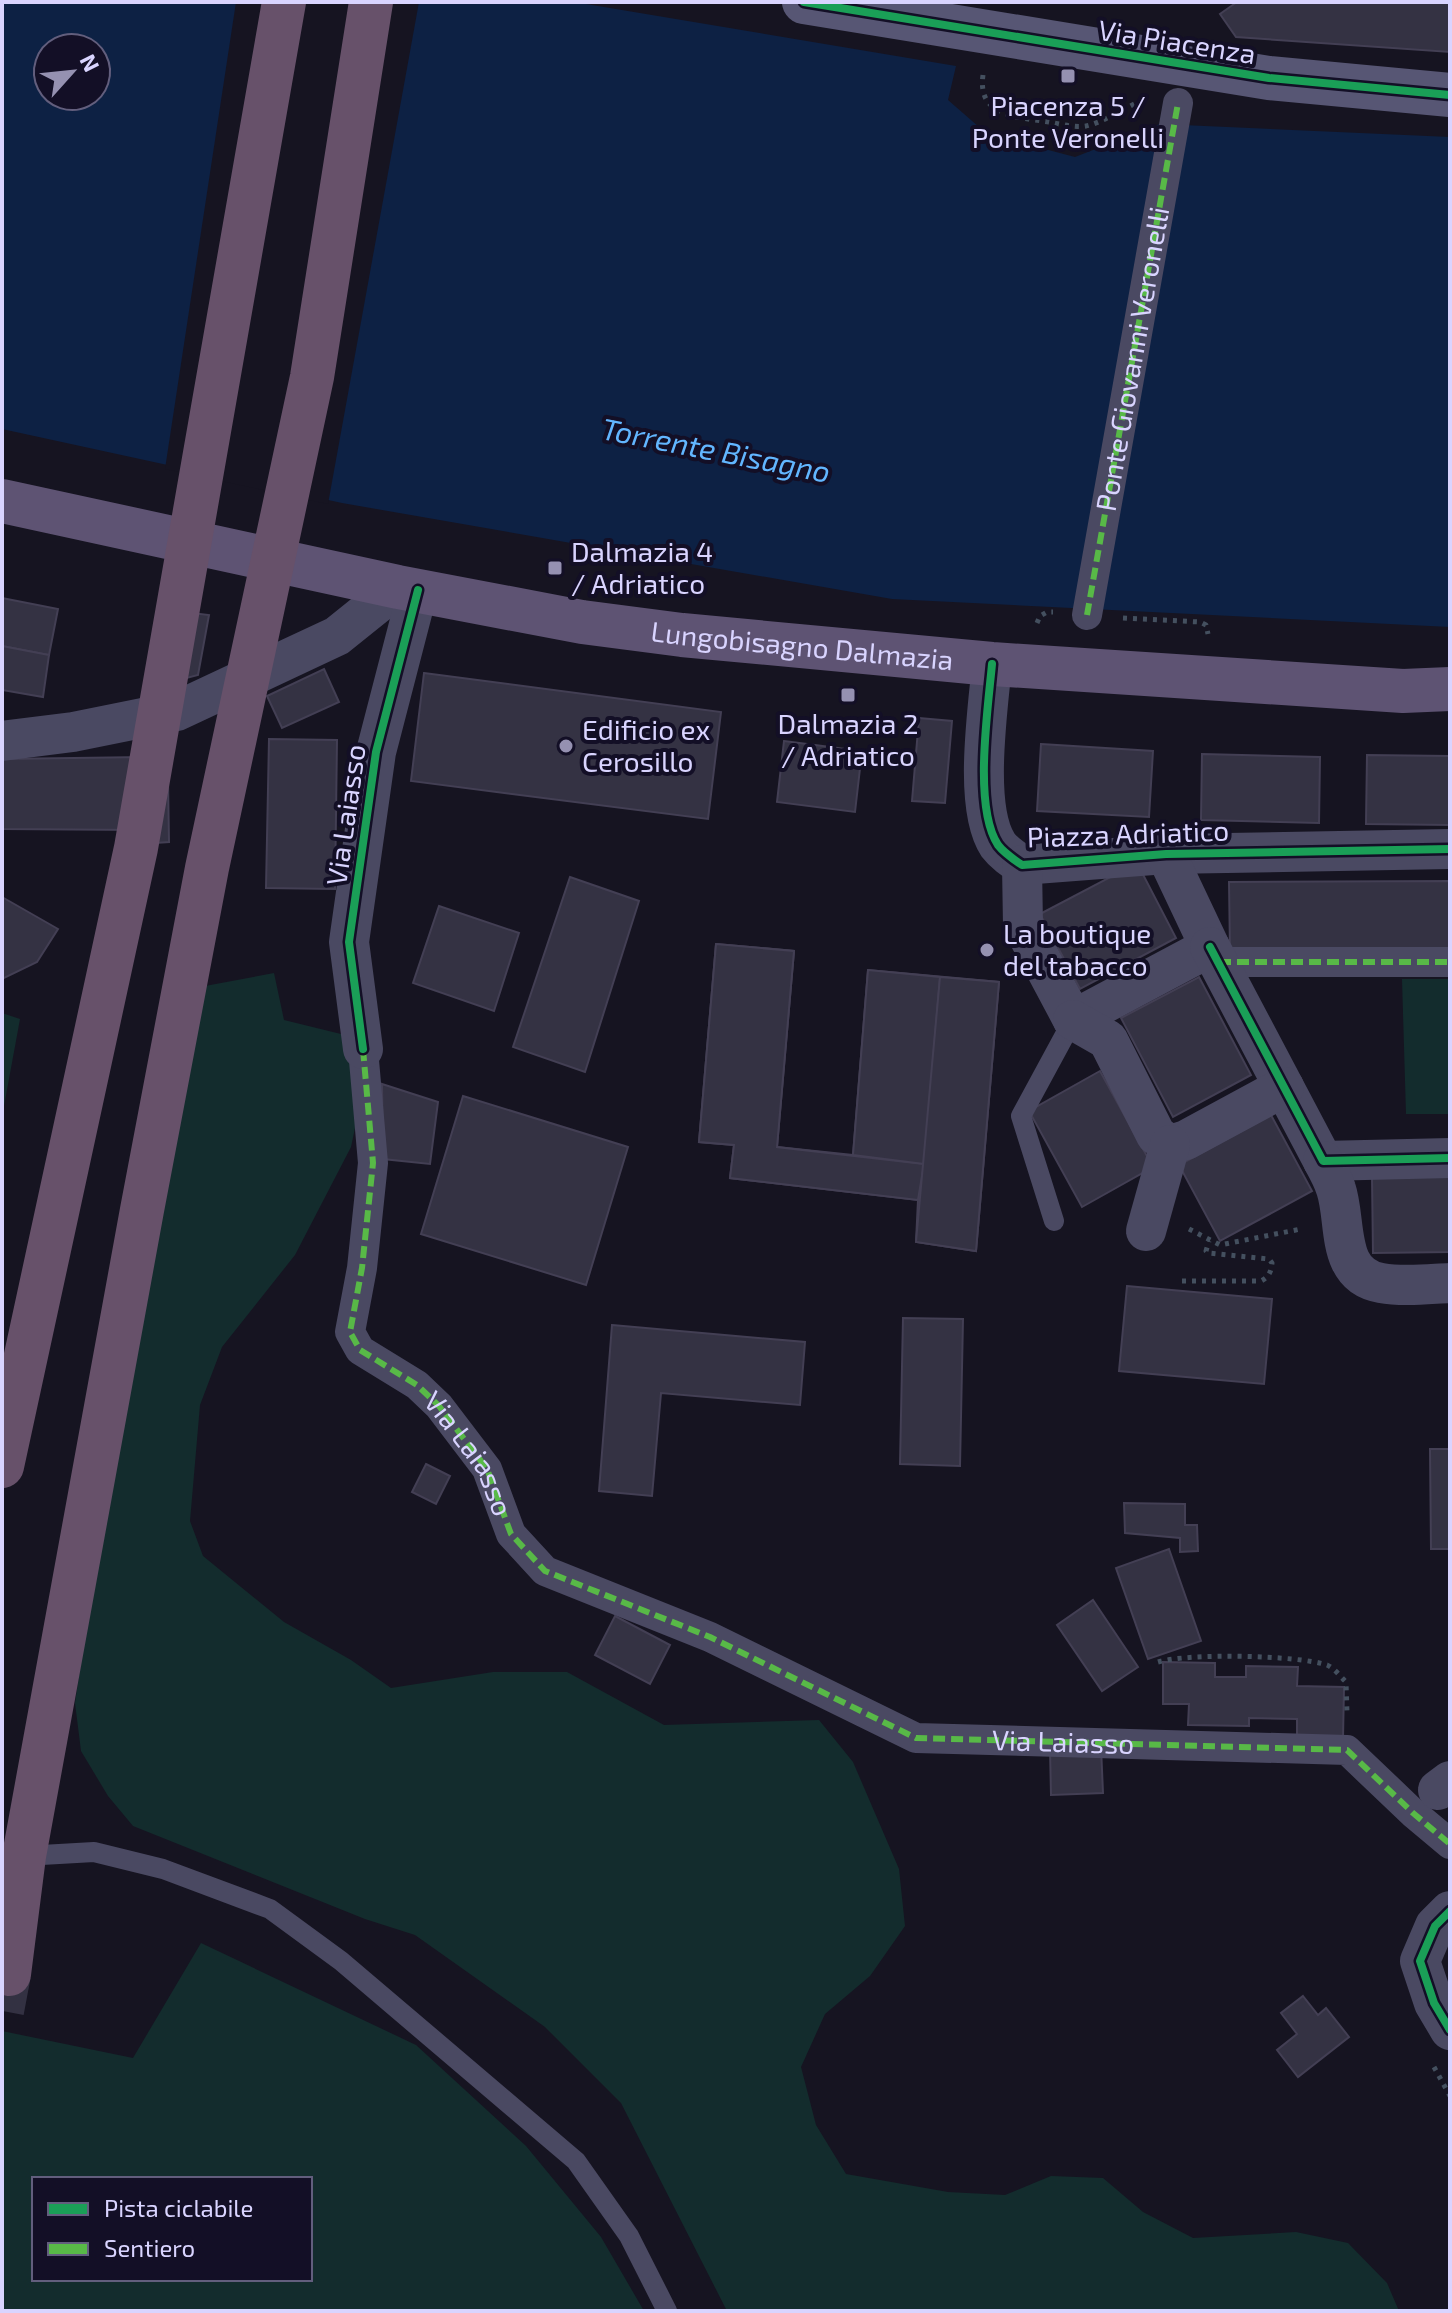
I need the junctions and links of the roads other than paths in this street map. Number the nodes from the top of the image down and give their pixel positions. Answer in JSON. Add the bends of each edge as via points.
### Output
{"nodes":[{"id":1,"x":284,"y":2,"type":"edge"},
{"id":2,"x":371,"y":2,"type":"edge"},
{"id":3,"x":804,"y":2,"type":"edge"},
{"id":4,"x":1450,"y":95,"type":"edge"},
{"id":5,"x":1178,"y":103,"type":"road end"},
{"id":6,"x":2,"y":501,"type":"edge"},
{"id":7,"x":408,"y":588,"type":"junction"},
{"id":8,"x":1087,"y":615,"type":"dead end"},
{"id":9,"x":992,"y":664,"type":"junction"},
{"id":10,"x":1450,"y":689,"type":"edge"},
{"id":11,"x":2,"y":741,"type":"edge"},
{"id":12,"x":1450,"y":849,"type":"edge"},
{"id":13,"x":1166,"y":854,"type":"junction"},
{"id":14,"x":1022,"y":865,"type":"junction"},
{"id":15,"x":1214,"y":955,"type":"junction"},
{"id":16,"x":1450,"y":962,"type":"edge"},
{"id":17,"x":1073,"y":1020,"type":"junction"},
{"id":18,"x":363,"y":1049,"type":"joint"},
{"id":19,"x":1284,"y":1087,"type":"junction"},
{"id":20,"x":1170,"y":1145,"type":"junction"},
{"id":21,"x":1450,"y":1158,"type":"edge"},
{"id":22,"x":1323,"y":1161,"type":"junction"},
{"id":23,"x":1149,"y":1220,"type":"road end"},
{"id":24,"x":1054,"y":1221,"type":"dead end"},
{"id":25,"x":1450,"y":1283,"type":"edge"},
{"id":26,"x":2,"y":1466,"type":"edge"},
{"id":27,"x":1450,"y":1844,"type":"edge"},
{"id":28,"x":24,"y":1856,"type":"junction"},
{"id":29,"x":1450,"y":1911,"type":"edge"},
{"id":30,"x":9,"y":1974,"type":"dead end"},
{"id":31,"x":1450,"y":2030,"type":"edge"},
{"id":32,"x":667,"y":2311,"type":"edge"}],
"edges":[{"from":1,"to":26,"type":"highway","via":[[136,848]]},
{"from":2,"to":28,"type":"highway","via":[[312,377],[207,868]]},
{"from":3,"to":4,"type":"main road","name":"Via Piacenza","via":[[1269,78]]},
{"from":5,"to":8,"type":"street","name":"Ponte Giovanni Veronelli"},
{"from":6,"to":7,"type":"main road","name":"Lungobisagno Dalmazia"},
{"from":7,"to":9,"type":"main road","name":"Lungobisagno Dalmazia","via":[[582,622]]},
{"from":7,"to":11,"type":"street","via":[[337,636],[177,711]]},
{"from":7,"to":18,"type":"street","name":"Via Laiasso","via":[[376,752],[349,942]]},
{"from":9,"to":10,"type":"main road","name":"Lungobisagno Dalmazia","via":[[1403,691]]},
{"from":9,"to":14,"type":"street","name":"Piazza Adriatico","via":[[985,810],[999,847]]},
{"from":12,"to":13,"type":"street","name":"Piazza Adriatico"},
{"from":13,"to":14,"type":"street","name":"Piazza Adriatico"},
{"from":13,"to":15,"type":"street","name":"Piazza Adriatico"},
{"from":14,"to":17,"type":"street","name":"Piazza Adriatico","via":[[1023,926]]},
{"from":15,"to":16,"type":"street"},
{"from":15,"to":17,"type":"street"},
{"from":15,"to":19,"type":"street","name":"Piazza Adriatico"},
{"from":17,"to":20,"type":"street","via":[[1108,1040],[1156,1135]]},
{"from":17,"to":24,"type":"lane","via":[[1021,1116]]},
{"from":18,"to":27,"type":"street","name":"Via Laiasso","via":[[373,1163],[350,1332],[360,1350],[417,1385],[439,1406],[487,1469],[511,1534],[545,1571],[710,1637],[916,1738],[1347,1750]]},
{"from":19,"to":20,"type":"street"},
{"from":19,"to":22,"type":"street","name":"Piazza Adriatico"},
{"from":20,"to":23,"type":"street"},
{"from":21,"to":22,"type":"street"},
{"from":22,"to":25,"type":"street","name":"Piazza Adriatico","via":[[1337,1191],[1349,1257],[1362,1274],[1397,1284]]},
{"from":28,"to":30,"type":"highway"},
{"from":28,"to":32,"type":"lane","via":[[94,1852],[163,1869],[270,1909],[341,1961],[576,2161],[629,2236]]},
{"from":29,"to":31,"type":"street","via":[[1435,1926],[1420,1961]]}]}
